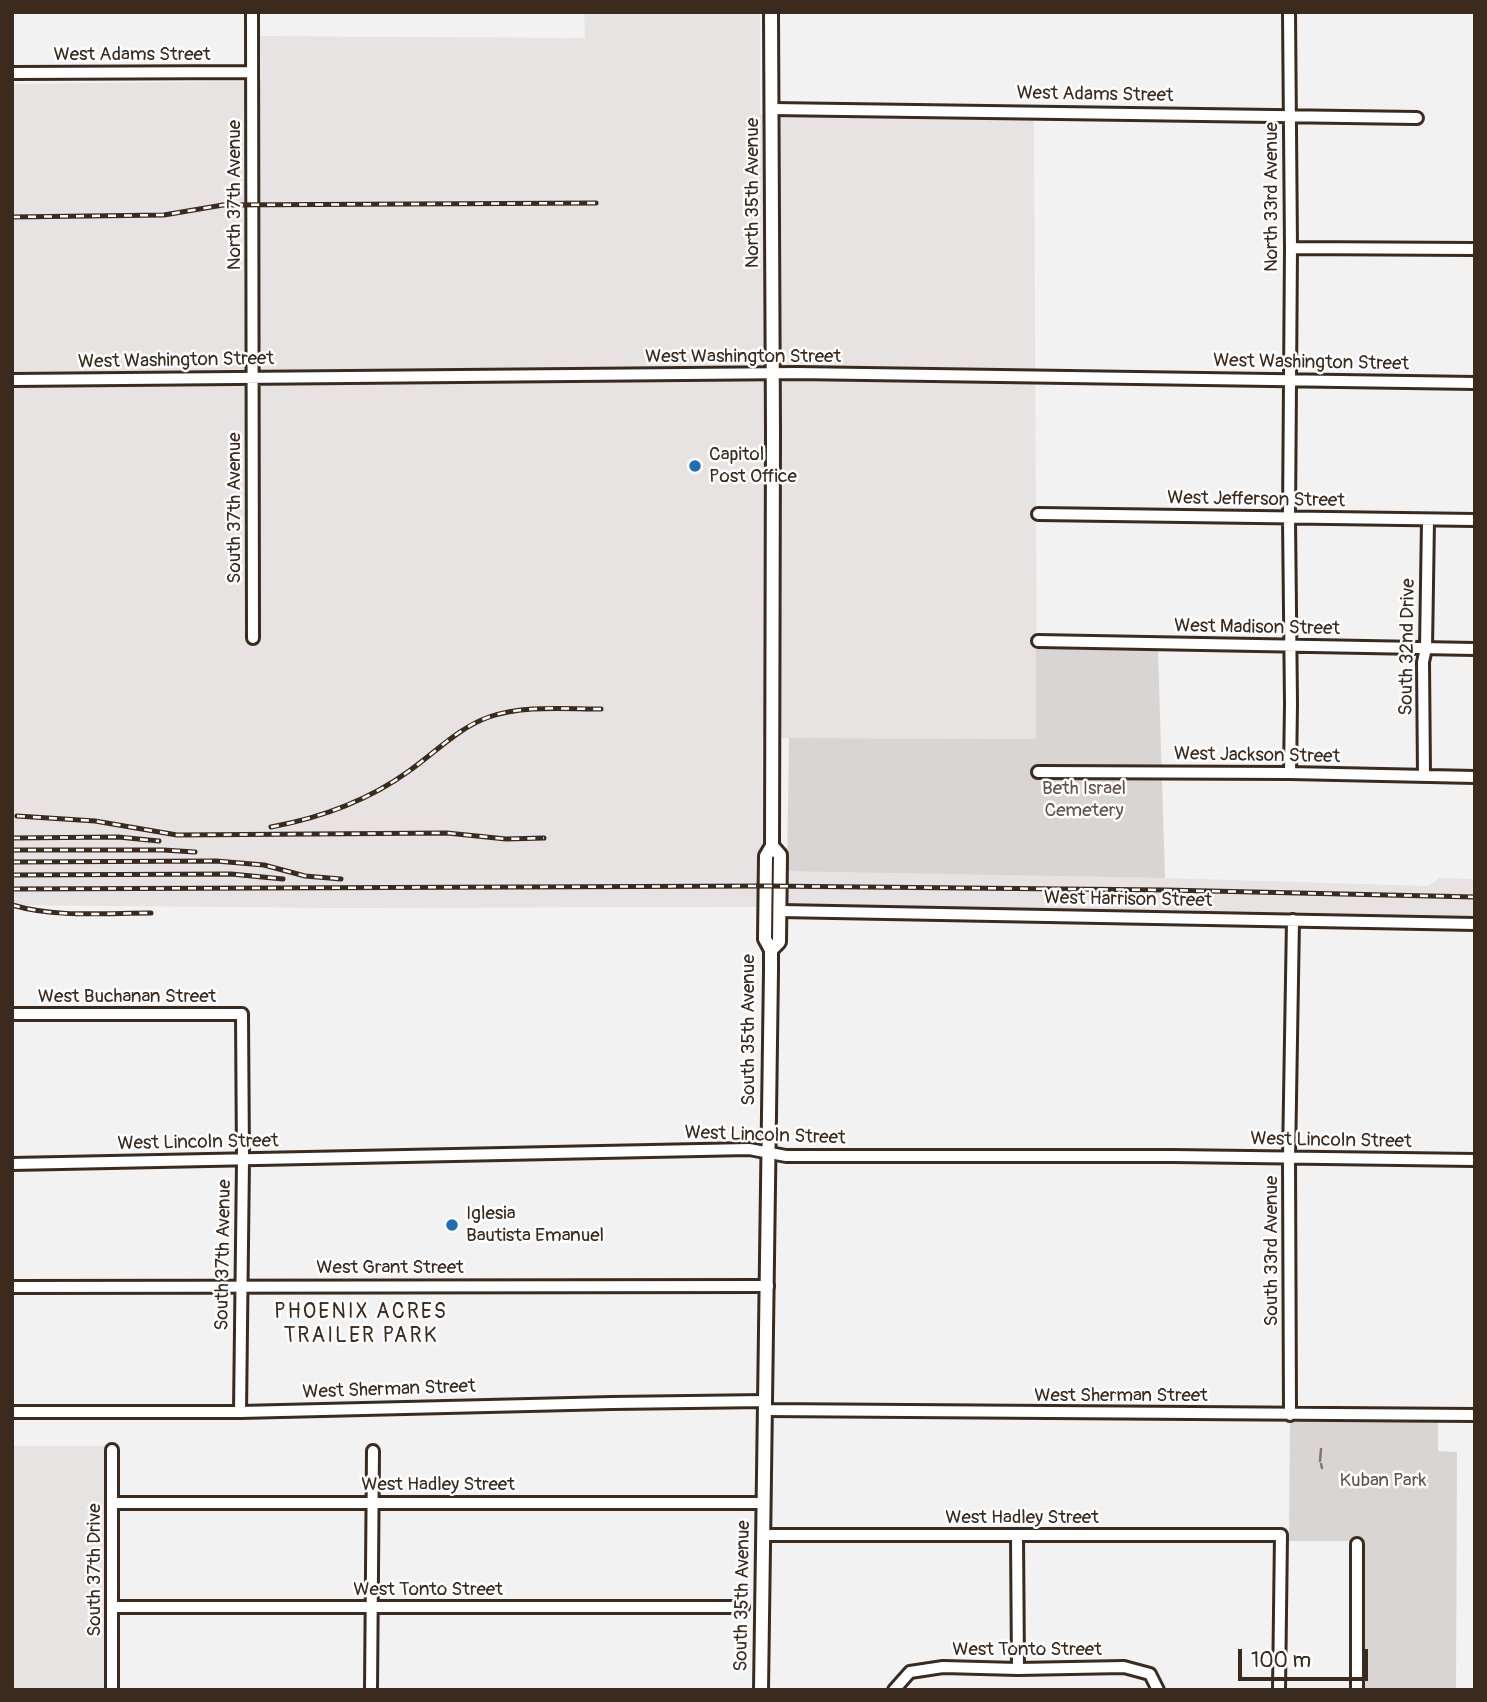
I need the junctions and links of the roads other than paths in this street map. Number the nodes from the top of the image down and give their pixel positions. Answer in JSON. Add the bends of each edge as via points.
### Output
{"nodes":[{"id":1,"x":252,"y":12,"type":"edge"},
{"id":2,"x":771,"y":12,"type":"edge"},
{"id":3,"x":1289,"y":12,"type":"edge"},
{"id":4,"x":252,"y":72,"type":"junction"},
{"id":5,"x":12,"y":73,"type":"edge"},
{"id":6,"x":772,"y":108,"type":"junction"},
{"id":7,"x":1289,"y":115,"type":"junction"},
{"id":8,"x":1417,"y":118,"type":"dead end"},
{"id":9,"x":1291,"y":248,"type":"junction"},
{"id":10,"x":1475,"y":249,"type":"edge"},
{"id":11,"x":772,"y":374,"type":"junction"},
{"id":12,"x":252,"y":378,"type":"junction"},
{"id":13,"x":12,"y":380,"type":"edge"},
{"id":14,"x":1289,"y":381,"type":"junction"},
{"id":15,"x":1475,"y":383,"type":"edge"},
{"id":16,"x":1038,"y":514,"type":"dead end"},
{"id":17,"x":1289,"y":518,"type":"junction"},
{"id":18,"x":1428,"y":520,"type":"junction"},
{"id":19,"x":1475,"y":520,"type":"edge"},
{"id":20,"x":253,"y":638,"type":"dead end"},
{"id":21,"x":1038,"y":641,"type":"dead end"},
{"id":22,"x":1291,"y":645,"type":"junction"},
{"id":23,"x":1426,"y":648,"type":"junction"},
{"id":24,"x":1475,"y":649,"type":"edge"},
{"id":25,"x":1038,"y":772,"type":"dead end"},
{"id":26,"x":1290,"y":773,"type":"junction"},
{"id":27,"x":1424,"y":775,"type":"junction"},
{"id":28,"x":1475,"y":777,"type":"edge"},
{"id":29,"x":772,"y":846,"type":"junction"},
{"id":30,"x":780,"y":911,"type":"junction"},
{"id":31,"x":1293,"y":920,"type":"junction"},
{"id":32,"x":1475,"y":924,"type":"edge"},
{"id":33,"x":771,"y":950,"type":"junction"},
{"id":34,"x":12,"y":1014,"type":"edge"},
{"id":35,"x":242,"y":1014,"type":"joint"},
{"id":36,"x":768,"y":1153,"type":"junction"},
{"id":37,"x":1289,"y":1158,"type":"junction"},
{"id":38,"x":243,"y":1160,"type":"junction"},
{"id":39,"x":1475,"y":1160,"type":"edge"},
{"id":40,"x":12,"y":1164,"type":"edge"},
{"id":41,"x":768,"y":1286,"type":"junction"},
{"id":42,"x":12,"y":1287,"type":"edge"},
{"id":43,"x":242,"y":1287,"type":"junction"},
{"id":44,"x":766,"y":1405,"type":"junction"},
{"id":45,"x":12,"y":1412,"type":"edge"},
{"id":46,"x":240,"y":1412,"type":"junction"},
{"id":47,"x":1290,"y":1415,"type":"junction"},
{"id":48,"x":1475,"y":1415,"type":"edge"},
{"id":49,"x":112,"y":1450,"type":"dead end"},
{"id":50,"x":373,"y":1451,"type":"dead end"},
{"id":51,"x":373,"y":1502,"type":"junction"},
{"id":52,"x":112,"y":1503,"type":"junction"},
{"id":53,"x":764,"y":1503,"type":"junction"},
{"id":54,"x":763,"y":1535,"type":"junction"},
{"id":55,"x":1017,"y":1536,"type":"junction"},
{"id":56,"x":1357,"y":1544,"type":"dead end"},
{"id":57,"x":113,"y":1607,"type":"junction"},
{"id":58,"x":743,"y":1607,"type":"dead end"},
{"id":59,"x":372,"y":1608,"type":"junction"},
{"id":60,"x":1018,"y":1669,"type":"junction"},
{"id":61,"x":112,"y":1690,"type":"edge"},
{"id":62,"x":370,"y":1690,"type":"edge"},
{"id":63,"x":761,"y":1690,"type":"edge"},
{"id":64,"x":894,"y":1690,"type":"edge"},
{"id":65,"x":1158,"y":1690,"type":"edge"},
{"id":66,"x":1279,"y":1690,"type":"edge"},
{"id":67,"x":1357,"y":1690,"type":"edge"}],
"edges":[{"from":1,"to":4,"type":"street","name":"North 37th Avenue"},
{"from":2,"to":6,"type":"main road","name":"North 35th Avenue"},
{"from":3,"to":7,"type":"street","name":"North 33rd Avenue"},
{"from":4,"to":5,"type":"street","name":"West Adams Street"},
{"from":4,"to":12,"type":"street","name":"North 37th Avenue"},
{"from":6,"to":7,"type":"street","name":"West Adams Street"},
{"from":6,"to":11,"type":"main road","name":"North 35th Avenue"},
{"from":7,"to":8,"type":"street","name":"West Adams Street"},
{"from":7,"to":9,"type":"street","name":"North 33rd Avenue"},
{"from":9,"to":10,"type":"street"},
{"from":9,"to":14,"type":"street","name":"North 33rd Avenue"},
{"from":11,"to":12,"type":"street","name":"West Washington Street"},
{"from":11,"to":14,"type":"street","name":"West Washington Street"},
{"from":11,"to":29,"type":"main road","name":"South 35th Avenue"},
{"from":12,"to":13,"type":"street","name":"West Washington Street"},
{"from":12,"to":20,"type":"street","name":"South 37th Avenue"},
{"from":14,"to":15,"type":"street","name":"West Washington Street"},
{"from":14,"to":17,"type":"street"},
{"from":16,"to":17,"type":"street","name":"West Jefferson Street"},
{"from":17,"to":18,"type":"street","name":"West Jefferson Street"},
{"from":17,"to":22,"type":"street"},
{"from":18,"to":19,"type":"street","name":"West Jefferson Street"},
{"from":18,"to":23,"type":"street","name":"South 32nd Drive"},
{"from":21,"to":22,"type":"street","name":"West Madison Street"},
{"from":22,"to":23,"type":"street","name":"West Madison Street"},
{"from":22,"to":26,"type":"street"},
{"from":23,"to":24,"type":"street","name":"West Madison Street"},
{"from":23,"to":27,"type":"street","name":"South 32nd Drive"},
{"from":25,"to":26,"type":"street","name":"West Jackson Street"},
{"from":26,"to":27,"type":"street","name":"West Jackson Street"},
{"from":27,"to":28,"type":"street","name":"West Jackson Street"},
{"from":29,"to":30,"type":"main road","via":[[780,855]]},
{"from":29,"to":33,"type":"main road","name":"South 35th Avenue","via":[[766,856],[765,939]]},
{"from":30,"to":31,"type":"street","name":"West Harrison Street"},
{"from":30,"to":33,"type":"main road","via":[[779,942]]},
{"from":31,"to":32,"type":"street","name":"West Harrison Street"},
{"from":31,"to":37,"type":"street","name":"South 33rd Avenue"},
{"from":33,"to":36,"type":"main road","name":"South 35th Avenue"},
{"from":34,"to":35,"type":"street","name":"West Buchanan Street"},
{"from":35,"to":38,"type":"street","name":"South 37th Avenue"},
{"from":36,"to":37,"type":"street","name":"West Lincoln Street"},
{"from":36,"to":38,"type":"street","name":"West Lincoln Street","via":[[749,1149]]},
{"from":36,"to":41,"type":"main road","name":"South 35th Avenue"},
{"from":37,"to":39,"type":"street","name":"West Lincoln Street"},
{"from":37,"to":47,"type":"street","name":"South 33rd Avenue"},
{"from":38,"to":40,"type":"street","name":"West Lincoln Street"},
{"from":38,"to":43,"type":"street","name":"South 37th Avenue"},
{"from":41,"to":43,"type":"street","name":"West Grant Street"},
{"from":41,"to":44,"type":"main road","name":"South 35th Avenue"},
{"from":42,"to":43,"type":"street","name":"West Grant Street"},
{"from":43,"to":46,"type":"street","name":"South 37th Avenue"},
{"from":44,"to":46,"type":"street","name":"West Sherman Street","via":[[584,1403]]},
{"from":44,"to":47,"type":"street","name":"West Sherman Street"},
{"from":44,"to":53,"type":"main road","name":"South 35th Avenue"},
{"from":45,"to":46,"type":"street","name":"West Sherman Street"},
{"from":47,"to":48,"type":"street","name":"West Sherman Street"},
{"from":49,"to":52,"type":"street","name":"South 37th Drive"},
{"from":50,"to":51,"type":"street"},
{"from":51,"to":52,"type":"street","name":"West Hadley Street"},
{"from":51,"to":53,"type":"street","name":"West Hadley Street"},
{"from":51,"to":59,"type":"street"},
{"from":52,"to":57,"type":"street","name":"South 37th Drive"},
{"from":53,"to":54,"type":"main road","name":"South 35th Avenue"},
{"from":54,"to":55,"type":"street","name":"West Hadley Street"},
{"from":54,"to":63,"type":"main road","name":"South 35th Avenue"},
{"from":55,"to":60,"type":"street"},
{"from":55,"to":66,"type":"street","name":"West Hadley Street","via":[[1281,1535]]},
{"from":56,"to":67,"type":"street"},
{"from":57,"to":59,"type":"street","name":"West Tonto Street"},
{"from":57,"to":61,"type":"street","name":"South 37th Drive"},
{"from":58,"to":59,"type":"street","name":"West Tonto Street"},
{"from":59,"to":62,"type":"street"},
{"from":60,"to":64,"type":"street","name":"West Tonto Street","via":[[910,1672]]},
{"from":60,"to":65,"type":"street","name":"West Tonto Street","via":[[1124,1667],[1150,1674]]}]}
